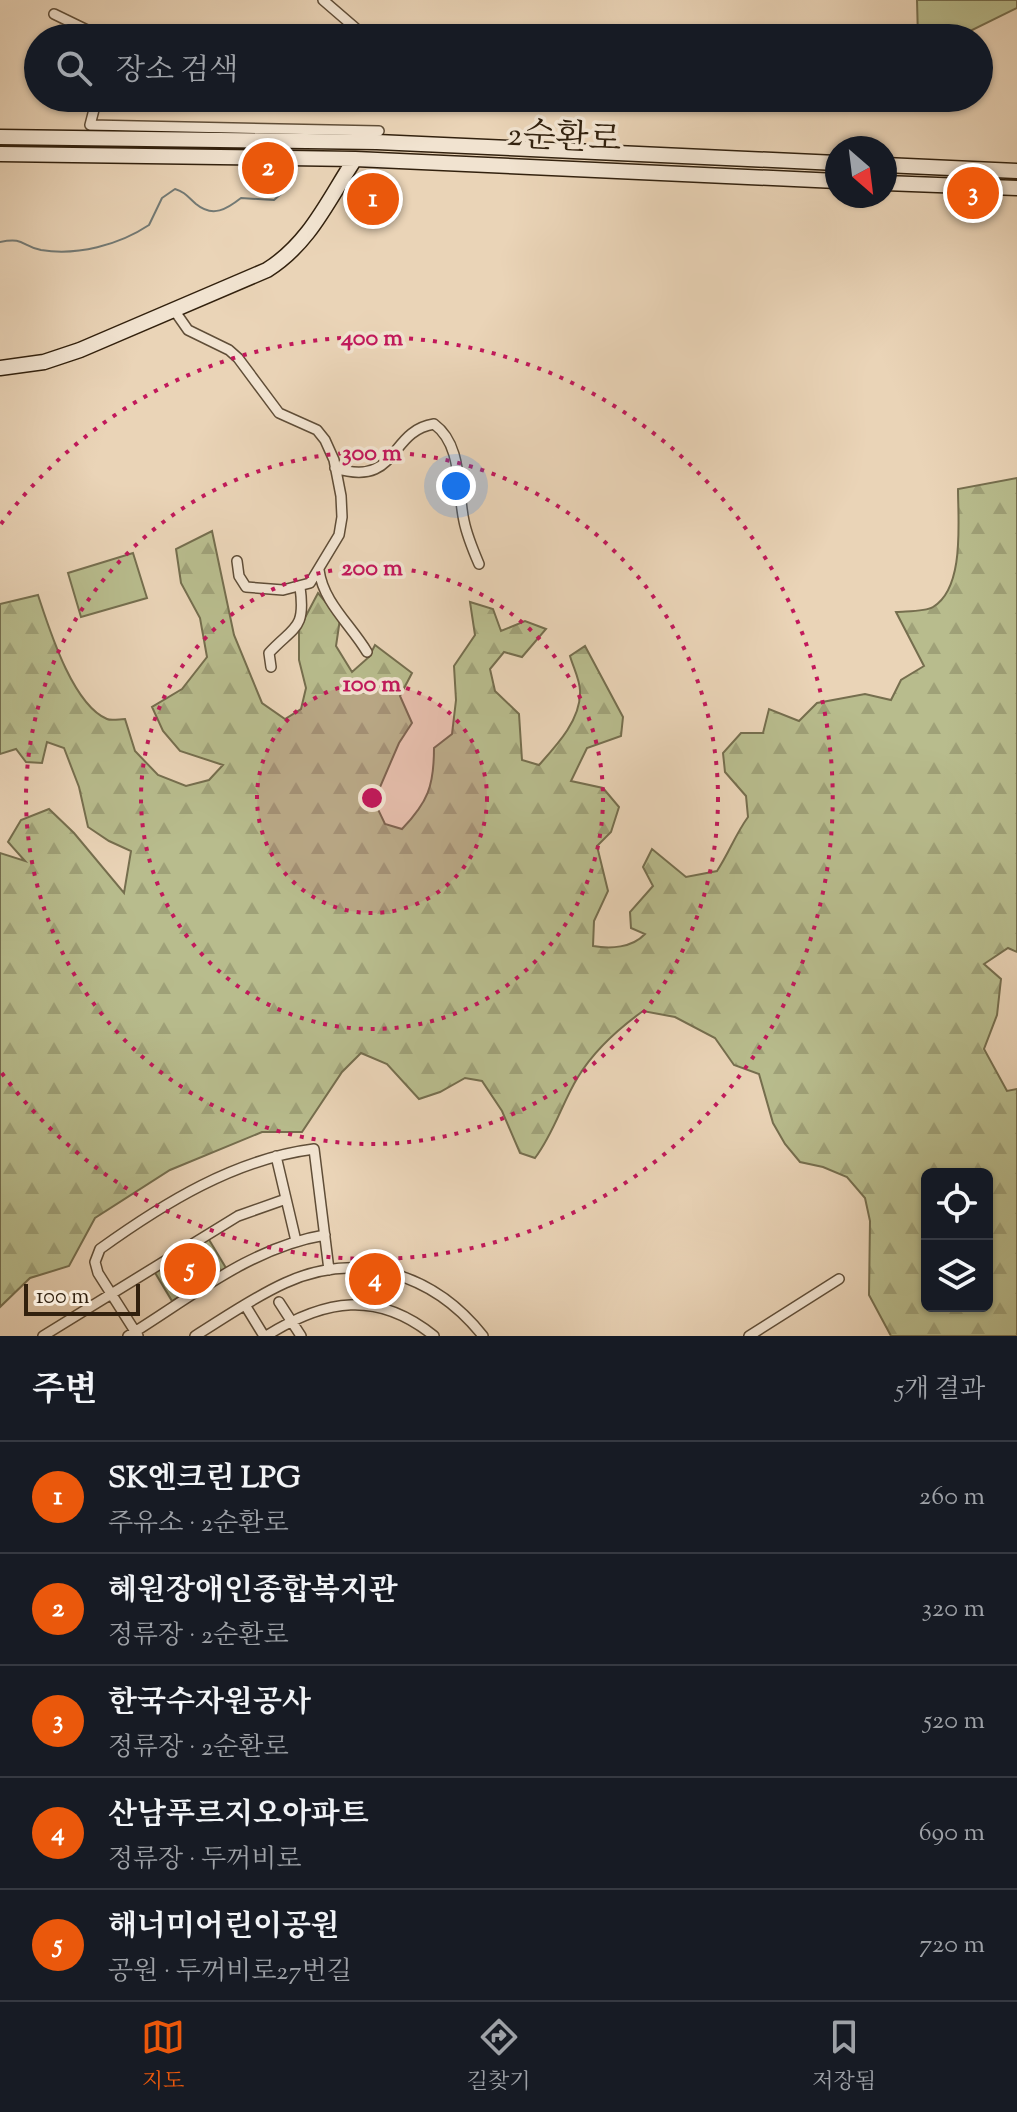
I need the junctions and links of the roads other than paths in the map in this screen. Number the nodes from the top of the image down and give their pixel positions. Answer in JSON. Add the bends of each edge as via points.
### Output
{"nodes":[{"id":1,"x":323,"y":0,"type":"edge"},
{"id":2,"x":54,"y":14,"type":"dead end"},
{"id":3,"x":75,"y":24,"type":"edge"},
{"id":4,"x":351,"y":24,"type":"edge"},
{"id":5,"x":93,"y":112,"type":"edge"},
{"id":6,"x":379,"y":131,"type":"dead end"},
{"id":7,"x":0,"y":137,"type":"edge"},
{"id":8,"x":0,"y":154,"type":"edge"},
{"id":9,"x":355,"y":159,"type":"junction"},
{"id":10,"x":825,"y":162,"type":"edge"},
{"id":11,"x":897,"y":166,"type":"edge"},
{"id":12,"x":1017,"y":171,"type":"edge"},
{"id":13,"x":825,"y":180,"type":"edge"},
{"id":14,"x":897,"y":183,"type":"edge"},
{"id":15,"x":1017,"y":188,"type":"edge"},
{"id":16,"x":174,"y":310,"type":"junction"},
{"id":17,"x":0,"y":368,"type":"edge"},
{"id":18,"x":335,"y":468,"type":"junction"},
{"id":19,"x":237,"y":561,"type":"dead end"},
{"id":20,"x":479,"y":564,"type":"dead end"},
{"id":21,"x":319,"y":570,"type":"junction"},
{"id":22,"x":300,"y":587,"type":"junction"},
{"id":23,"x":367,"y":652,"type":"dead end"},
{"id":24,"x":271,"y":667,"type":"dead end"},
{"id":25,"x":276,"y":1156,"type":"junction"},
{"id":26,"x":286,"y":1199,"type":"junction"},
{"id":27,"x":325,"y":1235,"type":"junction"},
{"id":28,"x":296,"y":1241,"type":"junction"},
{"id":29,"x":329,"y":1270,"type":"junction"},
{"id":30,"x":839,"y":1279,"type":"dead end"},
{"id":31,"x":111,"y":1295,"type":"junction"},
{"id":32,"x":279,"y":1302,"type":"dead end"},
{"id":33,"x":245,"y":1305,"type":"junction"},
{"id":34,"x":292,"y":1321,"type":"junction"},
{"id":35,"x":477,"y":1334,"type":"edge"},
{"id":36,"x":133,"y":1335,"type":"edge"},
{"id":37,"x":43,"y":1336,"type":"edge"},
{"id":38,"x":195,"y":1336,"type":"edge"},
{"id":39,"x":265,"y":1336,"type":"edge"},
{"id":40,"x":301,"y":1336,"type":"edge"},
{"id":41,"x":434,"y":1336,"type":"edge"},
{"id":42,"x":749,"y":1336,"type":"edge"}],
"edges":[{"from":1,"to":4,"type":"street"},
{"from":2,"to":3,"type":"street"},
{"from":5,"to":6,"type":"street","via":[[90,125]]},
{"from":7,"to":10,"type":"street","name":"2순환로","via":[[377,142]]},
{"from":8,"to":9,"type":"street","name":"2순환로"},
{"from":9,"to":13,"type":"street","name":"2순환로"},
{"from":9,"to":16,"type":"street","via":[[329,206],[285,257],[257,275]]},
{"from":11,"to":12,"type":"street"},
{"from":14,"to":15,"type":"street"},
{"from":16,"to":17,"type":"street","via":[[58,358]]},
{"from":16,"to":18,"type":"street","via":[[188,330],[238,358],[279,413],[317,430]]},
{"from":18,"to":20,"type":"street","via":[[377,470],[414,433],[434,424],[452,449],[463,520]]},
{"from":18,"to":21,"type":"street","via":[[341,496],[339,535]]},
{"from":19,"to":22,"type":"street","via":[[246,587]]},
{"from":21,"to":22,"type":"street"},
{"from":21,"to":23,"type":"street","via":[[327,596]]},
{"from":22,"to":24,"type":"street","via":[[300,616],[288,637],[269,653]]},
{"from":25,"to":26,"type":"street"},
{"from":25,"to":27,"type":"street","via":[[314,1149]]},
{"from":25,"to":31,"type":"street","via":[[209,1181],[100,1249],[95,1262]]},
{"from":26,"to":28,"type":"street"},
{"from":26,"to":31,"type":"street","via":[[238,1216]]},
{"from":27,"to":28,"type":"street"},
{"from":27,"to":29,"type":"street"},
{"from":28,"to":36,"type":"street","via":[[257,1256]]},
{"from":29,"to":33,"type":"street","via":[[287,1282]]},
{"from":29,"to":35,"type":"street","via":[[374,1269],[425,1284],[448,1300]]},
{"from":30,"to":42,"type":"street"},
{"from":31,"to":36,"type":"street"},
{"from":31,"to":37,"type":"street"},
{"from":32,"to":34,"type":"street"},
{"from":33,"to":38,"type":"street"},
{"from":33,"to":39,"type":"street"},
{"from":34,"to":39,"type":"street"},
{"from":34,"to":40,"type":"street"},
{"from":34,"to":41,"type":"street","via":[[339,1305],[374,1306],[406,1317]]}]}
